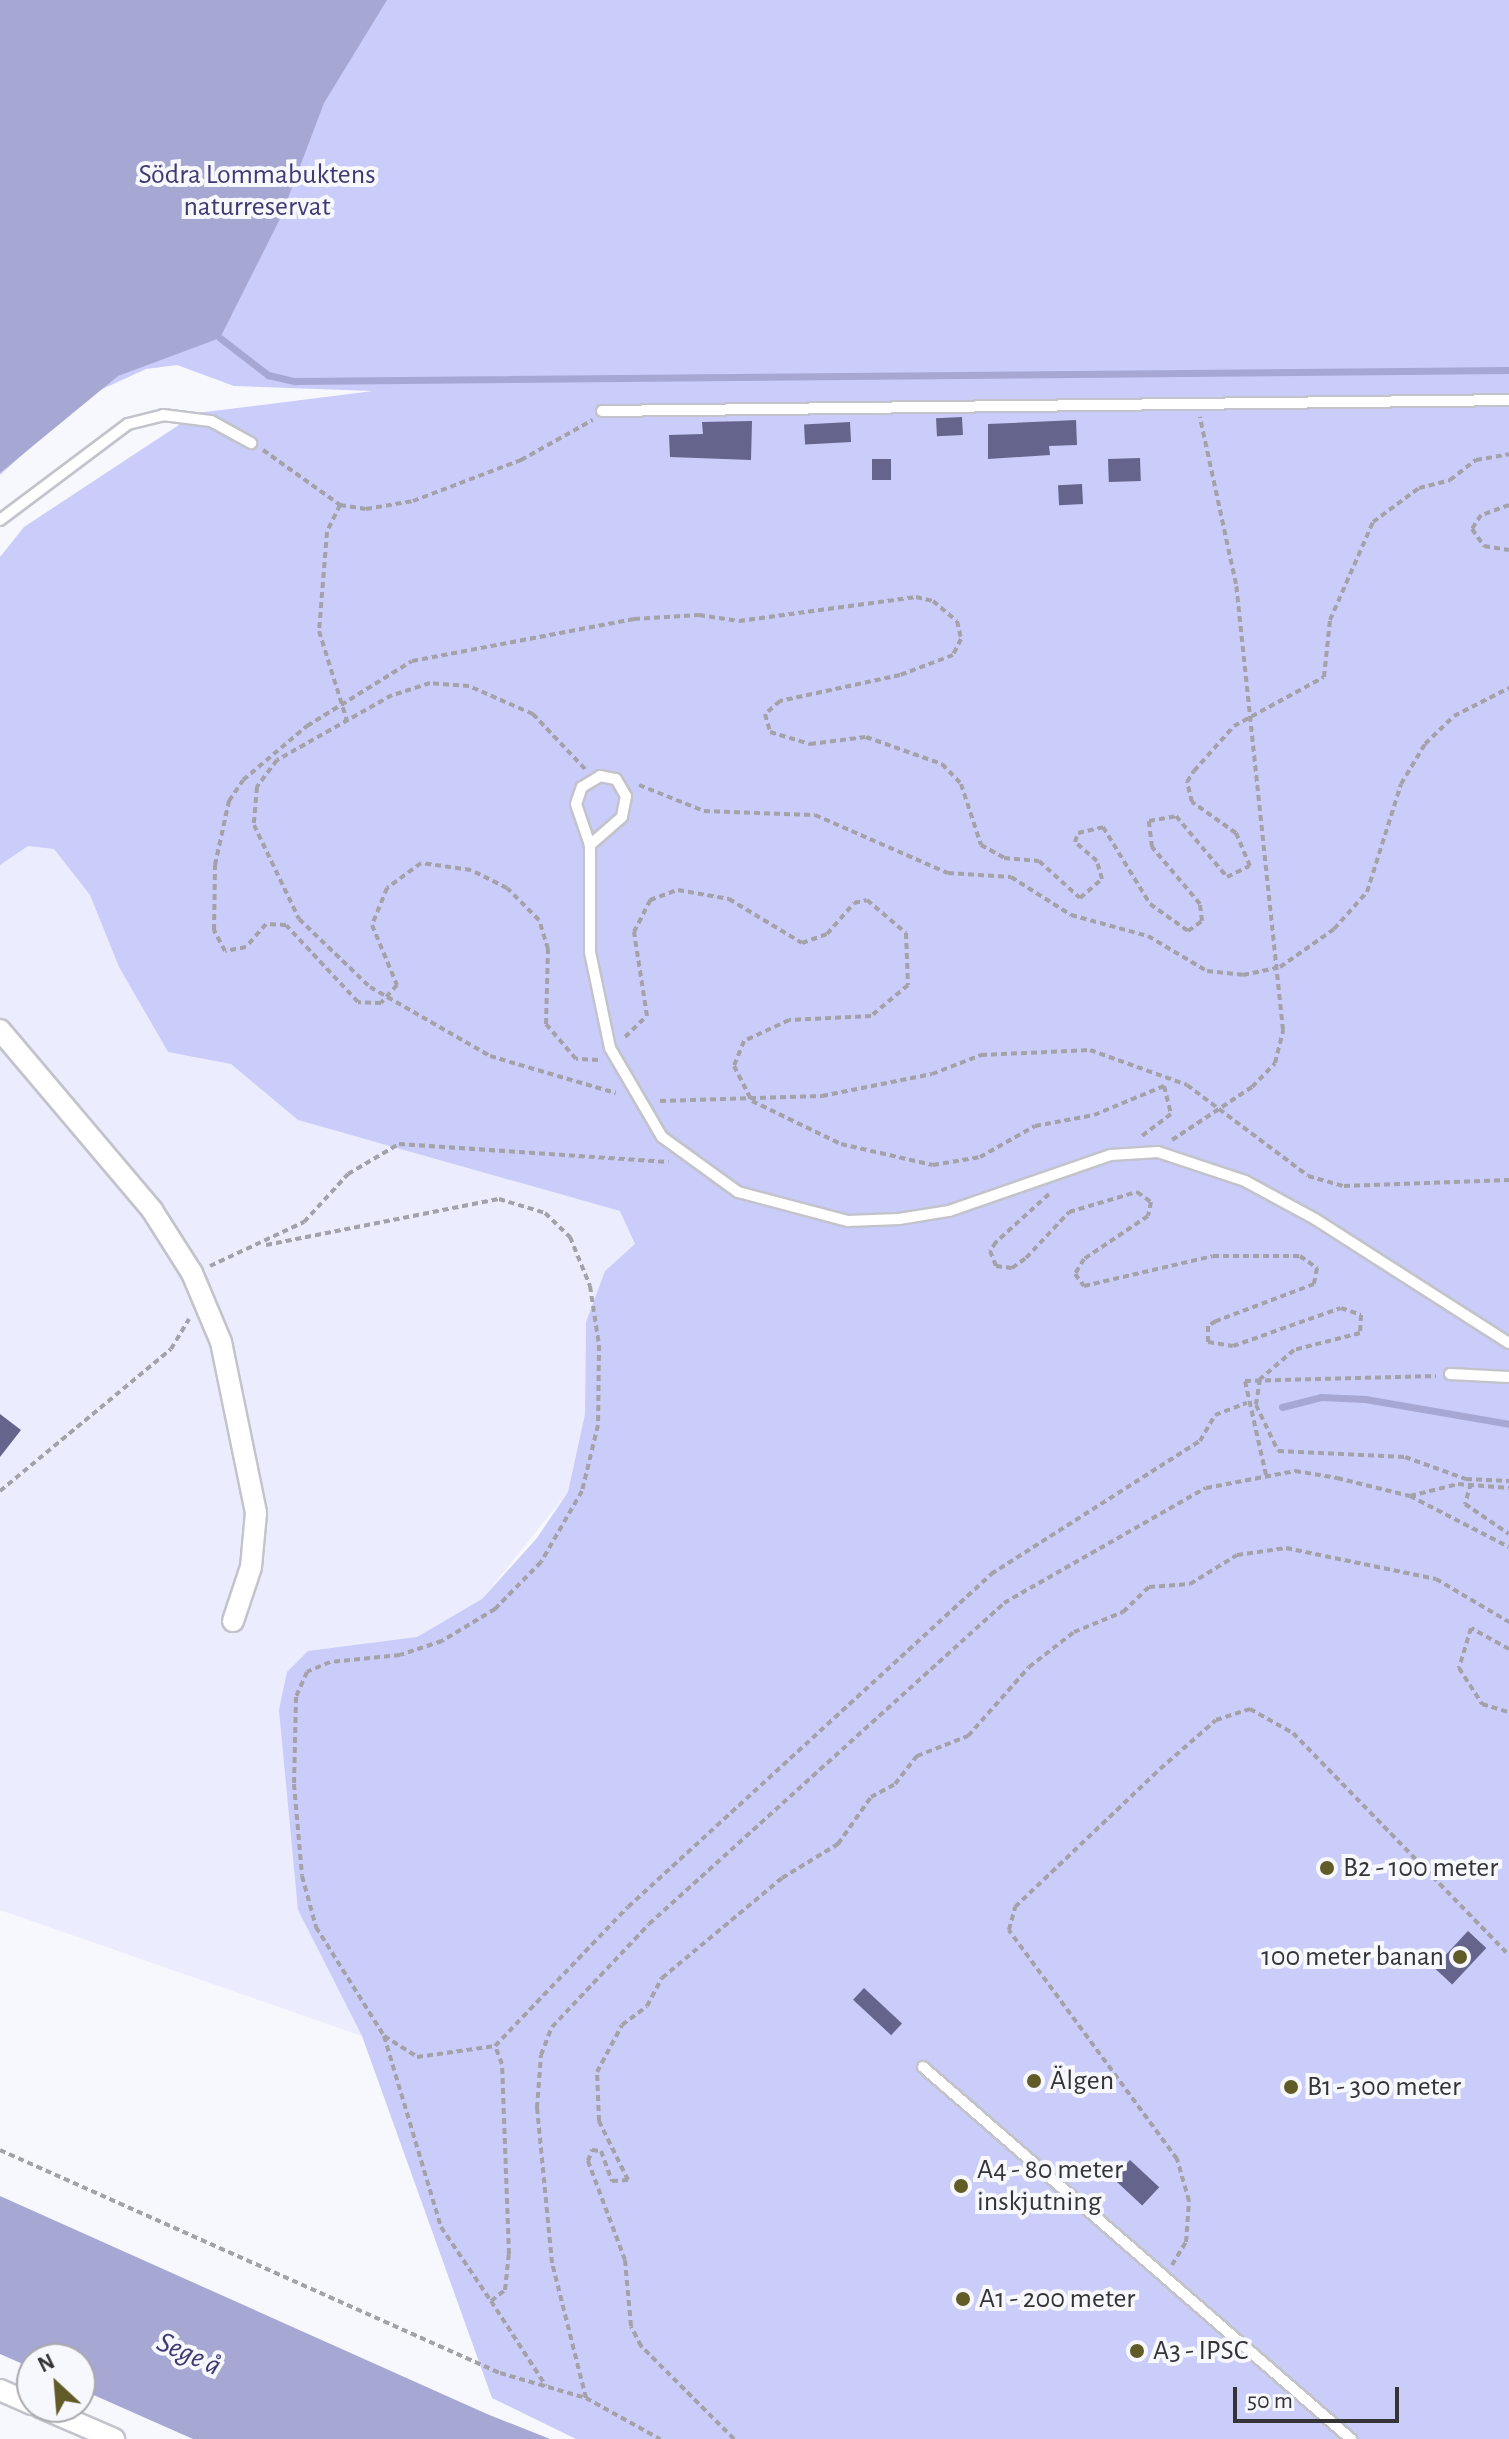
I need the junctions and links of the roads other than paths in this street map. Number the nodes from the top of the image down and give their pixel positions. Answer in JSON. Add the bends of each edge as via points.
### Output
{"nodes":[{"id":1,"x":1509,"y":400,"type":"edge"},
{"id":2,"x":602,"y":411,"type":"road end"},
{"id":3,"x":251,"y":443,"type":"road end"},
{"id":4,"x":0,"y":520,"type":"edge"},
{"id":5,"x":590,"y":845,"type":"junction"},
{"id":6,"x":0,"y":1030,"type":"edge"},
{"id":7,"x":1509,"y":1343,"type":"edge"},
{"id":8,"x":1450,"y":1374,"type":"road end"},
{"id":9,"x":1509,"y":1377,"type":"edge"},
{"id":10,"x":233,"y":1621,"type":"dead end"},
{"id":11,"x":923,"y":2067,"type":"dead end"},
{"id":12,"x":77,"y":2423,"type":"edge"},
{"id":13,"x":114,"y":2439,"type":"edge"},
{"id":14,"x":1351,"y":2439,"type":"edge"}],
"edges":[{"from":1,"to":2,"type":"lane"},
{"from":3,"to":4,"type":"lane","via":[[211,421],[163,415],[128,424]]},
{"from":5,"to":5,"type":"lane","via":[[622,817],[623,787],[616,779],[589,778],[576,804]]},
{"from":5,"to":7,"type":"lane","via":[[590,952],[610,1048],[634,1097],[686,1159],[738,1192],[848,1221],[949,1211],[1079,1164],[1125,1152],[1158,1152],[1245,1181],[1301,1211]]},
{"from":6,"to":10,"type":"street","via":[[152,1210],[202,1298],[245,1436],[256,1513],[251,1567]]},
{"from":8,"to":9,"type":"lane"},
{"from":11,"to":14,"type":"lane"},
{"from":12,"to":13,"type":"street"}]}
